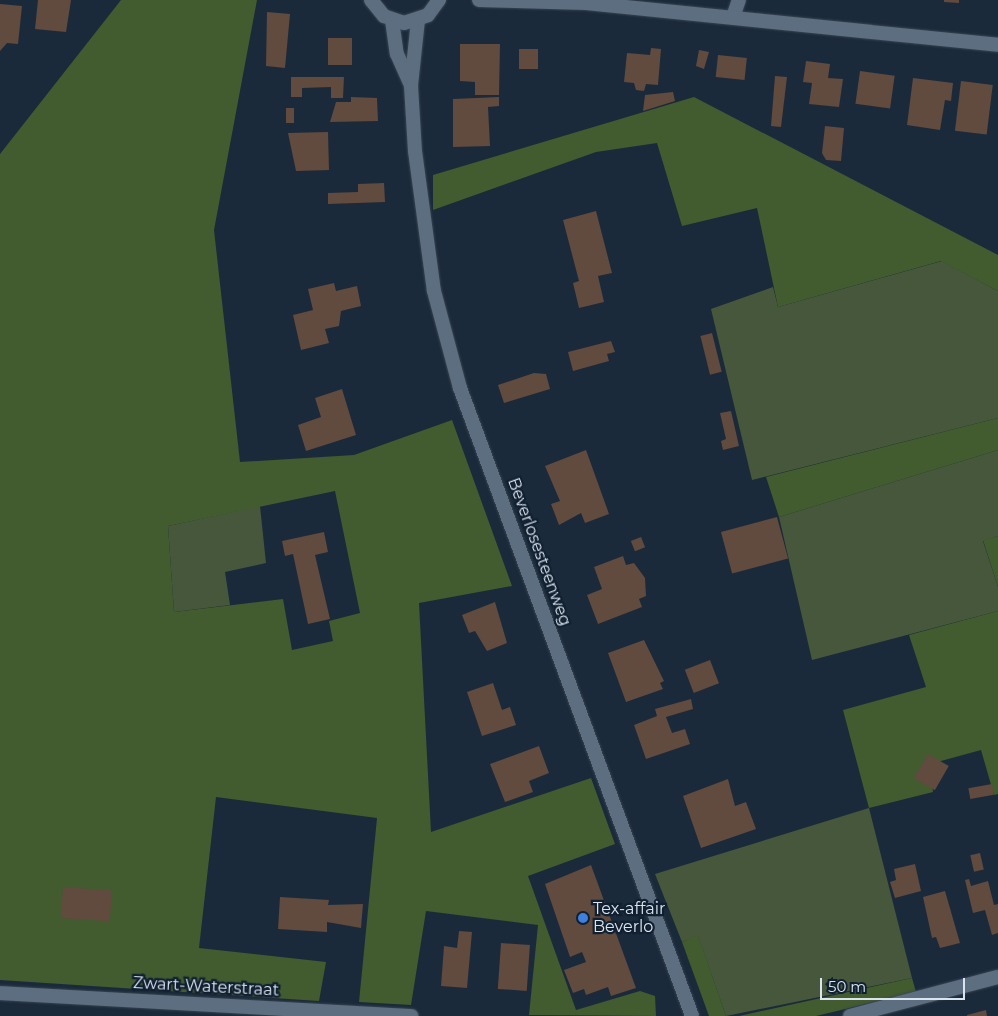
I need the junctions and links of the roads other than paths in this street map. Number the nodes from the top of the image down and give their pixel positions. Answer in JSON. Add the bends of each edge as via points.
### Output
{"nodes":[{"id":1,"x":371,"y":0,"type":"edge"},
{"id":2,"x":439,"y":0,"type":"edge"},
{"id":3,"x":480,"y":0,"type":"edge"},
{"id":4,"x":570,"y":0,"type":"edge"},
{"id":5,"x":739,"y":0,"type":"edge"},
{"id":6,"x":586,"y":3,"type":"junction"},
{"id":7,"x":734,"y":17,"type":"junction"},
{"id":8,"x":392,"y":20,"type":"junction"},
{"id":9,"x":418,"y":20,"type":"junction"},
{"id":10,"x":998,"y":45,"type":"edge"},
{"id":11,"x":411,"y":86,"type":"junction"},
{"id":12,"x":998,"y":977,"type":"edge"},
{"id":13,"x":0,"y":993,"type":"edge"},
{"id":14,"x":411,"y":1016,"type":"edge"},
{"id":15,"x":692,"y":1016,"type":"edge"},
{"id":16,"x":850,"y":1016,"type":"edge"}],
"edges":[{"from":1,"to":8,"type":"street"},
{"from":2,"to":9,"type":"street"},
{"from":3,"to":6,"type":"street"},
{"from":4,"to":6,"type":"street"},
{"from":5,"to":7,"type":"street"},
{"from":6,"to":7,"type":"street"},
{"from":7,"to":10,"type":"street"},
{"from":8,"to":9,"type":"street"},
{"from":8,"to":11,"type":"street","name":"Beverlosesteenweg","via":[[397,54]]},
{"from":9,"to":11,"type":"street","name":"Beverlosesteenweg"},
{"from":11,"to":15,"type":"street","name":"Beverlosesteenweg","via":[[415,151],[434,291],[460,388]]},
{"from":12,"to":16,"type":"street"},
{"from":13,"to":14,"type":"street","name":"Zwart-Waterstraat"}]}
